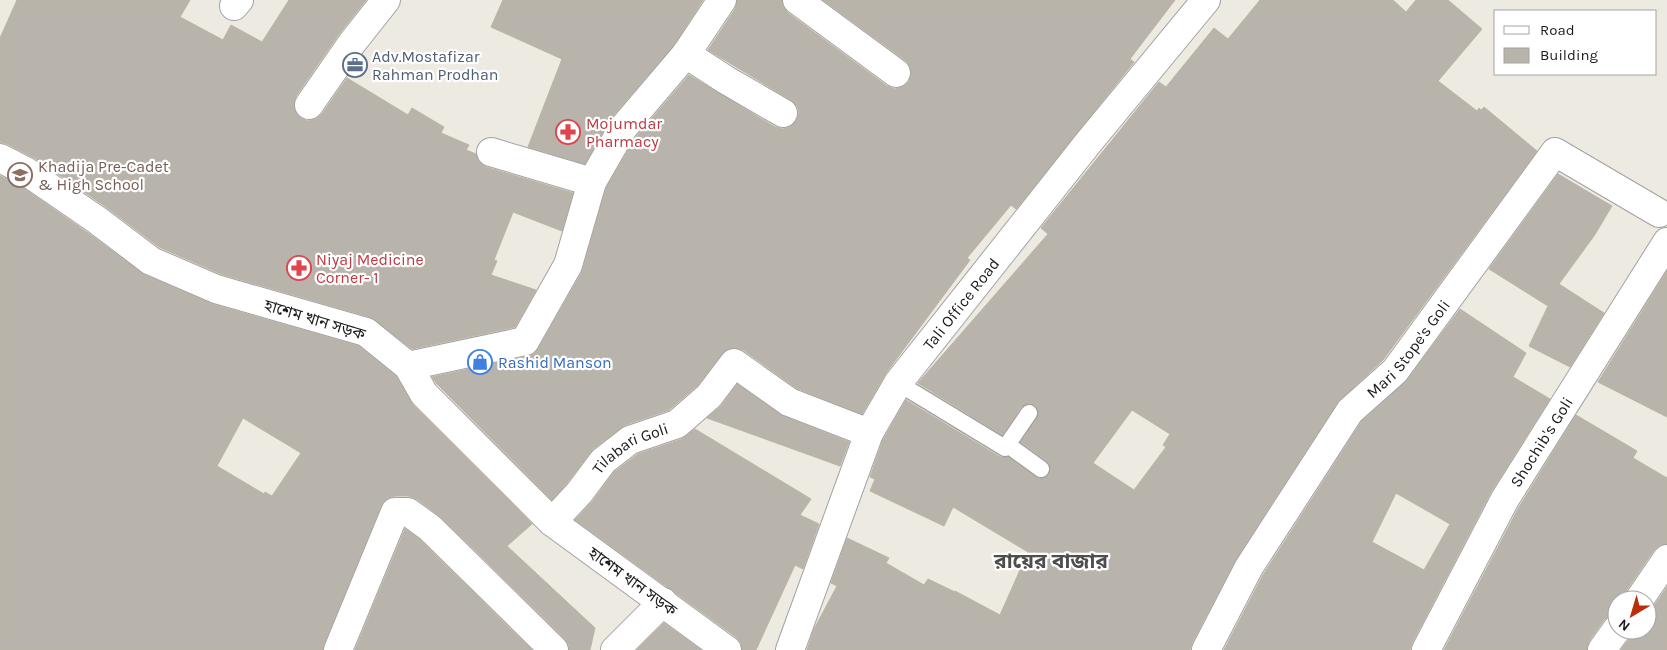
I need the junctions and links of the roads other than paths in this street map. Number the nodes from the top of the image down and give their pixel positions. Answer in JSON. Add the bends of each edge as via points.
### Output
{"nodes":[{"id":1,"x":386,"y":0,"type":"edge"},
{"id":2,"x":722,"y":0,"type":"edge"},
{"id":3,"x":797,"y":0,"type":"edge"},
{"id":4,"x":1206,"y":0,"type":"edge"},
{"id":5,"x":686,"y":54,"type":"junction"},
{"id":6,"x":896,"y":73,"type":"dead end"},
{"id":7,"x":309,"y":105,"type":"dead end"},
{"id":8,"x":783,"y":113,"type":"dead end"},
{"id":9,"x":491,"y":152,"type":"dead end"},
{"id":10,"x":0,"y":158,"type":"edge"},
{"id":11,"x":592,"y":182,"type":"junction"},
{"id":12,"x":1664,"y":209,"type":"edge"},
{"id":13,"x":1667,"y":242,"type":"edge"},
{"id":14,"x":408,"y":366,"type":"junction"},
{"id":15,"x":898,"y":382,"type":"junction"},
{"id":16,"x":1029,"y":413,"type":"dead end"},
{"id":17,"x":869,"y":433,"type":"junction"},
{"id":18,"x":1008,"y":445,"type":"junction"},
{"id":19,"x":1041,"y":469,"type":"dead end"},
{"id":20,"x":552,"y":522,"type":"junction"},
{"id":21,"x":1667,"y":560,"type":"edge"},
{"id":22,"x":1645,"y":590,"type":"edge"},
{"id":23,"x":663,"y":602,"type":"junction"},
{"id":24,"x":338,"y":650,"type":"edge"},
{"id":25,"x":554,"y":650,"type":"edge"},
{"id":26,"x":616,"y":650,"type":"edge"},
{"id":27,"x":727,"y":650,"type":"edge"},
{"id":28,"x":790,"y":650,"type":"edge"},
{"id":29,"x":1206,"y":650,"type":"edge"},
{"id":30,"x":1426,"y":650,"type":"edge"}],
"edges":[{"from":1,"to":7,"type":"street"},
{"from":2,"to":5,"type":"street"},
{"from":3,"to":6,"type":"street"},
{"from":4,"to":15,"type":"street","name":"Tali Office Road"},
{"from":5,"to":8,"type":"street"},
{"from":5,"to":11,"type":"street","via":[[622,128]]},
{"from":9,"to":11,"type":"street"},
{"from":10,"to":14,"type":"street","name":"হাশেম খান সড়ক","via":[[27,172],[151,261],[216,289],[366,332]]},
{"from":11,"to":14,"type":"street","via":[[568,265],[525,341]]},
{"from":12,"to":29,"type":"street","name":"Mari Stope's Goli","via":[[1555,152],[1395,371],[1350,411],[1249,567]]},
{"from":13,"to":30,"type":"street","name":"Shochib's Goli","via":[[1505,499]]},
{"from":14,"to":20,"type":"street","name":"হাশেম খান সড়ক","via":[[424,394]]},
{"from":15,"to":17,"type":"street","name":"Tali Office Road"},
{"from":15,"to":18,"type":"lane","via":[[1005,448]]},
{"from":16,"to":18,"type":"lane"},
{"from":17,"to":20,"type":"street","name":"Tilabari Goli","via":[[789,402],[734,363],[709,396],[677,424],[630,440],[603,461]]},
{"from":17,"to":28,"type":"street","name":"Tali Office Road"},
{"from":18,"to":19,"type":"lane"},
{"from":20,"to":23,"type":"street","name":"হাশেম খান সড়ক"},
{"from":21,"to":22,"type":"street"},
{"from":23,"to":26,"type":"street"},
{"from":23,"to":27,"type":"street","name":"হাশেম খান সড়ক"},
{"from":24,"to":25,"type":"street","via":[[395,512],[408,512],[430,528]]}]}
